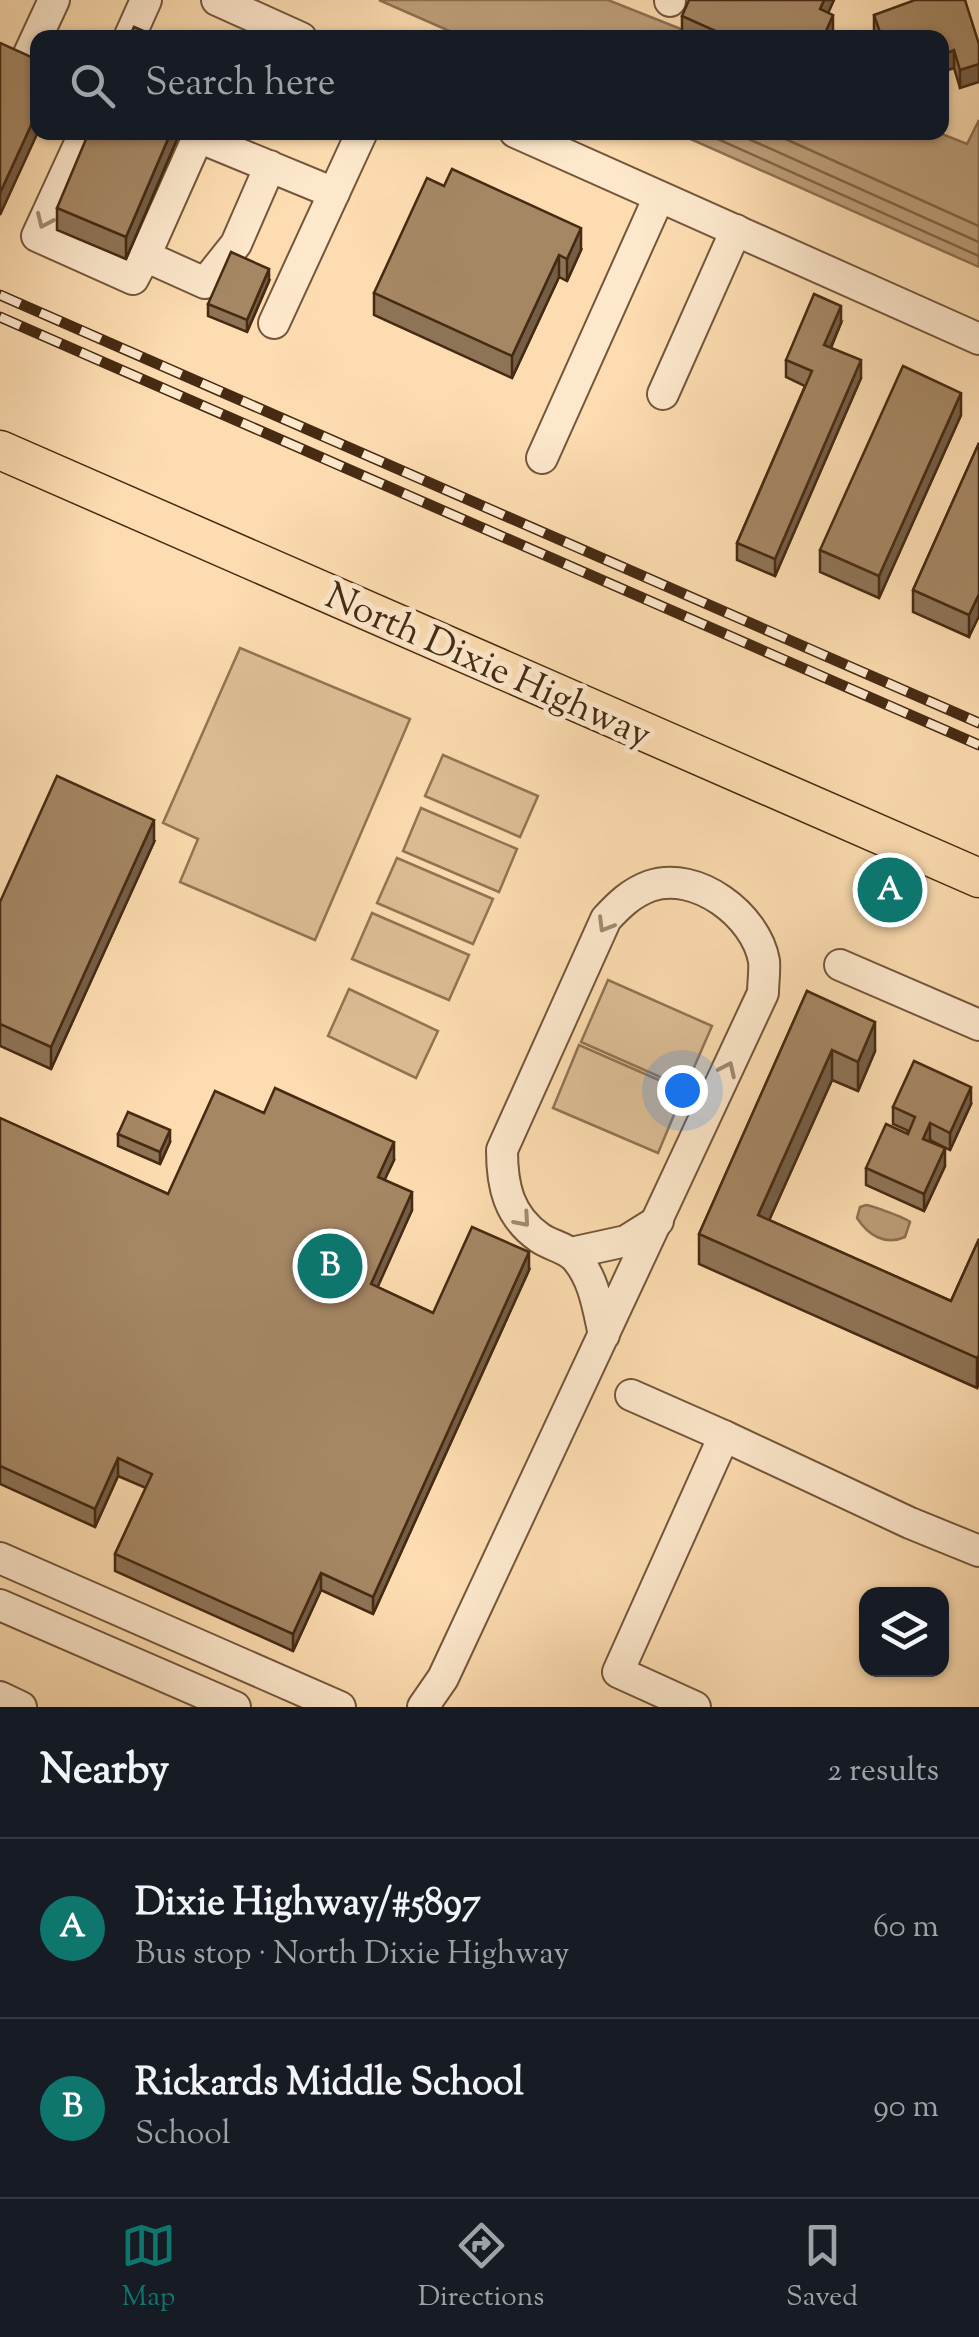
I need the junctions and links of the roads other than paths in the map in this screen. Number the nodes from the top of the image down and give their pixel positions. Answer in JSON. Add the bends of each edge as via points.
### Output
{"nodes":[{"id":1,"x":54,"y":0,"type":"edge"},
{"id":2,"x":146,"y":0,"type":"edge"},
{"id":3,"x":217,"y":0,"type":"edge"},
{"id":4,"x":40,"y":30,"type":"edge"},
{"id":5,"x":133,"y":30,"type":"edge"},
{"id":6,"x":283,"y":30,"type":"edge"},
{"id":7,"x":30,"y":52,"type":"edge"},
{"id":8,"x":28,"y":56,"type":"edge"},
{"id":9,"x":81,"y":140,"type":"edge"},
{"id":10,"x":197,"y":140,"type":"edge"},
{"id":11,"x":205,"y":140,"type":"edge"},
{"id":12,"x":358,"y":140,"type":"edge"},
{"id":13,"x":533,"y":140,"type":"edge"},
{"id":14,"x":270,"y":166,"type":"junction"},
{"id":15,"x":334,"y":193,"type":"junction"},
{"id":16,"x":659,"y":197,"type":"junction"},
{"id":17,"x":736,"y":230,"type":"junction"},
{"id":18,"x":146,"y":256,"type":"junction"},
{"id":19,"x":274,"y":324,"type":"dead end"},
{"id":20,"x":979,"y":338,"type":"edge"},
{"id":21,"x":663,"y":394,"type":"dead end"},
{"id":22,"x":0,"y":450,"type":"edge"},
{"id":23,"x":542,"y":458,"type":"dead end"},
{"id":24,"x":979,"y":878,"type":"edge"},
{"id":25,"x":840,"y":964,"type":"dead end"},
{"id":26,"x":979,"y":1025,"type":"edge"},
{"id":27,"x":658,"y":1220,"type":"junction"},
{"id":28,"x":571,"y":1253,"type":"junction"},
{"id":29,"x":604,"y":1335,"type":"junction"},
{"id":30,"x":631,"y":1395,"type":"dead end"},
{"id":31,"x":724,"y":1436,"type":"junction"},
{"id":32,"x":979,"y":1551,"type":"edge"},
{"id":33,"x":0,"y":1558,"type":"edge"},
{"id":34,"x":0,"y":1606,"type":"edge"},
{"id":35,"x":0,"y":1697,"type":"edge"},
{"id":36,"x":22,"y":1707,"type":"edge"},
{"id":37,"x":235,"y":1707,"type":"edge"},
{"id":38,"x":340,"y":1707,"type":"edge"},
{"id":39,"x":423,"y":1707,"type":"edge"},
{"id":40,"x":695,"y":1707,"type":"edge"}],
"edges":[{"from":1,"to":4,"type":"street"},
{"from":2,"to":5,"type":"street"},
{"from":3,"to":6,"type":"street"},
{"from":7,"to":8,"type":"street"},
{"from":9,"to":18,"type":"street","one_way":true,"via":[[37,236],[133,279]]},
{"from":10,"to":18,"type":"street"},
{"from":11,"to":14,"type":"street"},
{"from":12,"to":15,"type":"street"},
{"from":13,"to":16,"type":"street"},
{"from":14,"to":15,"type":"street"},
{"from":14,"to":18,"type":"street","via":[[236,244],[206,282]]},
{"from":15,"to":19,"type":"street"},
{"from":16,"to":17,"type":"street"},
{"from":16,"to":23,"type":"street"},
{"from":17,"to":20,"type":"street"},
{"from":17,"to":21,"type":"street"},
{"from":22,"to":24,"type":"main road","name":"North Dixie Highway"},
{"from":25,"to":26,"type":"street"},
{"from":27,"to":28,"type":"street","via":[[626,1241]]},
{"from":27,"to":28,"type":"street","one_way":true,"via":[[763,993],[764,961],[755,936],[736,912],[686,884],[653,885],[622,901],[606,919],[502,1150],[502,1183],[516,1216]]},
{"from":27,"to":29,"type":"street"},
{"from":28,"to":29,"type":"street","via":[[587,1273]]},
{"from":29,"to":39,"type":"street","via":[[443,1678]]},
{"from":30,"to":31,"type":"street"},
{"from":31,"to":32,"type":"street"},
{"from":31,"to":40,"type":"street","via":[[618,1672]]},
{"from":33,"to":38,"type":"street"},
{"from":34,"to":37,"type":"street"},
{"from":35,"to":36,"type":"street"}]}
